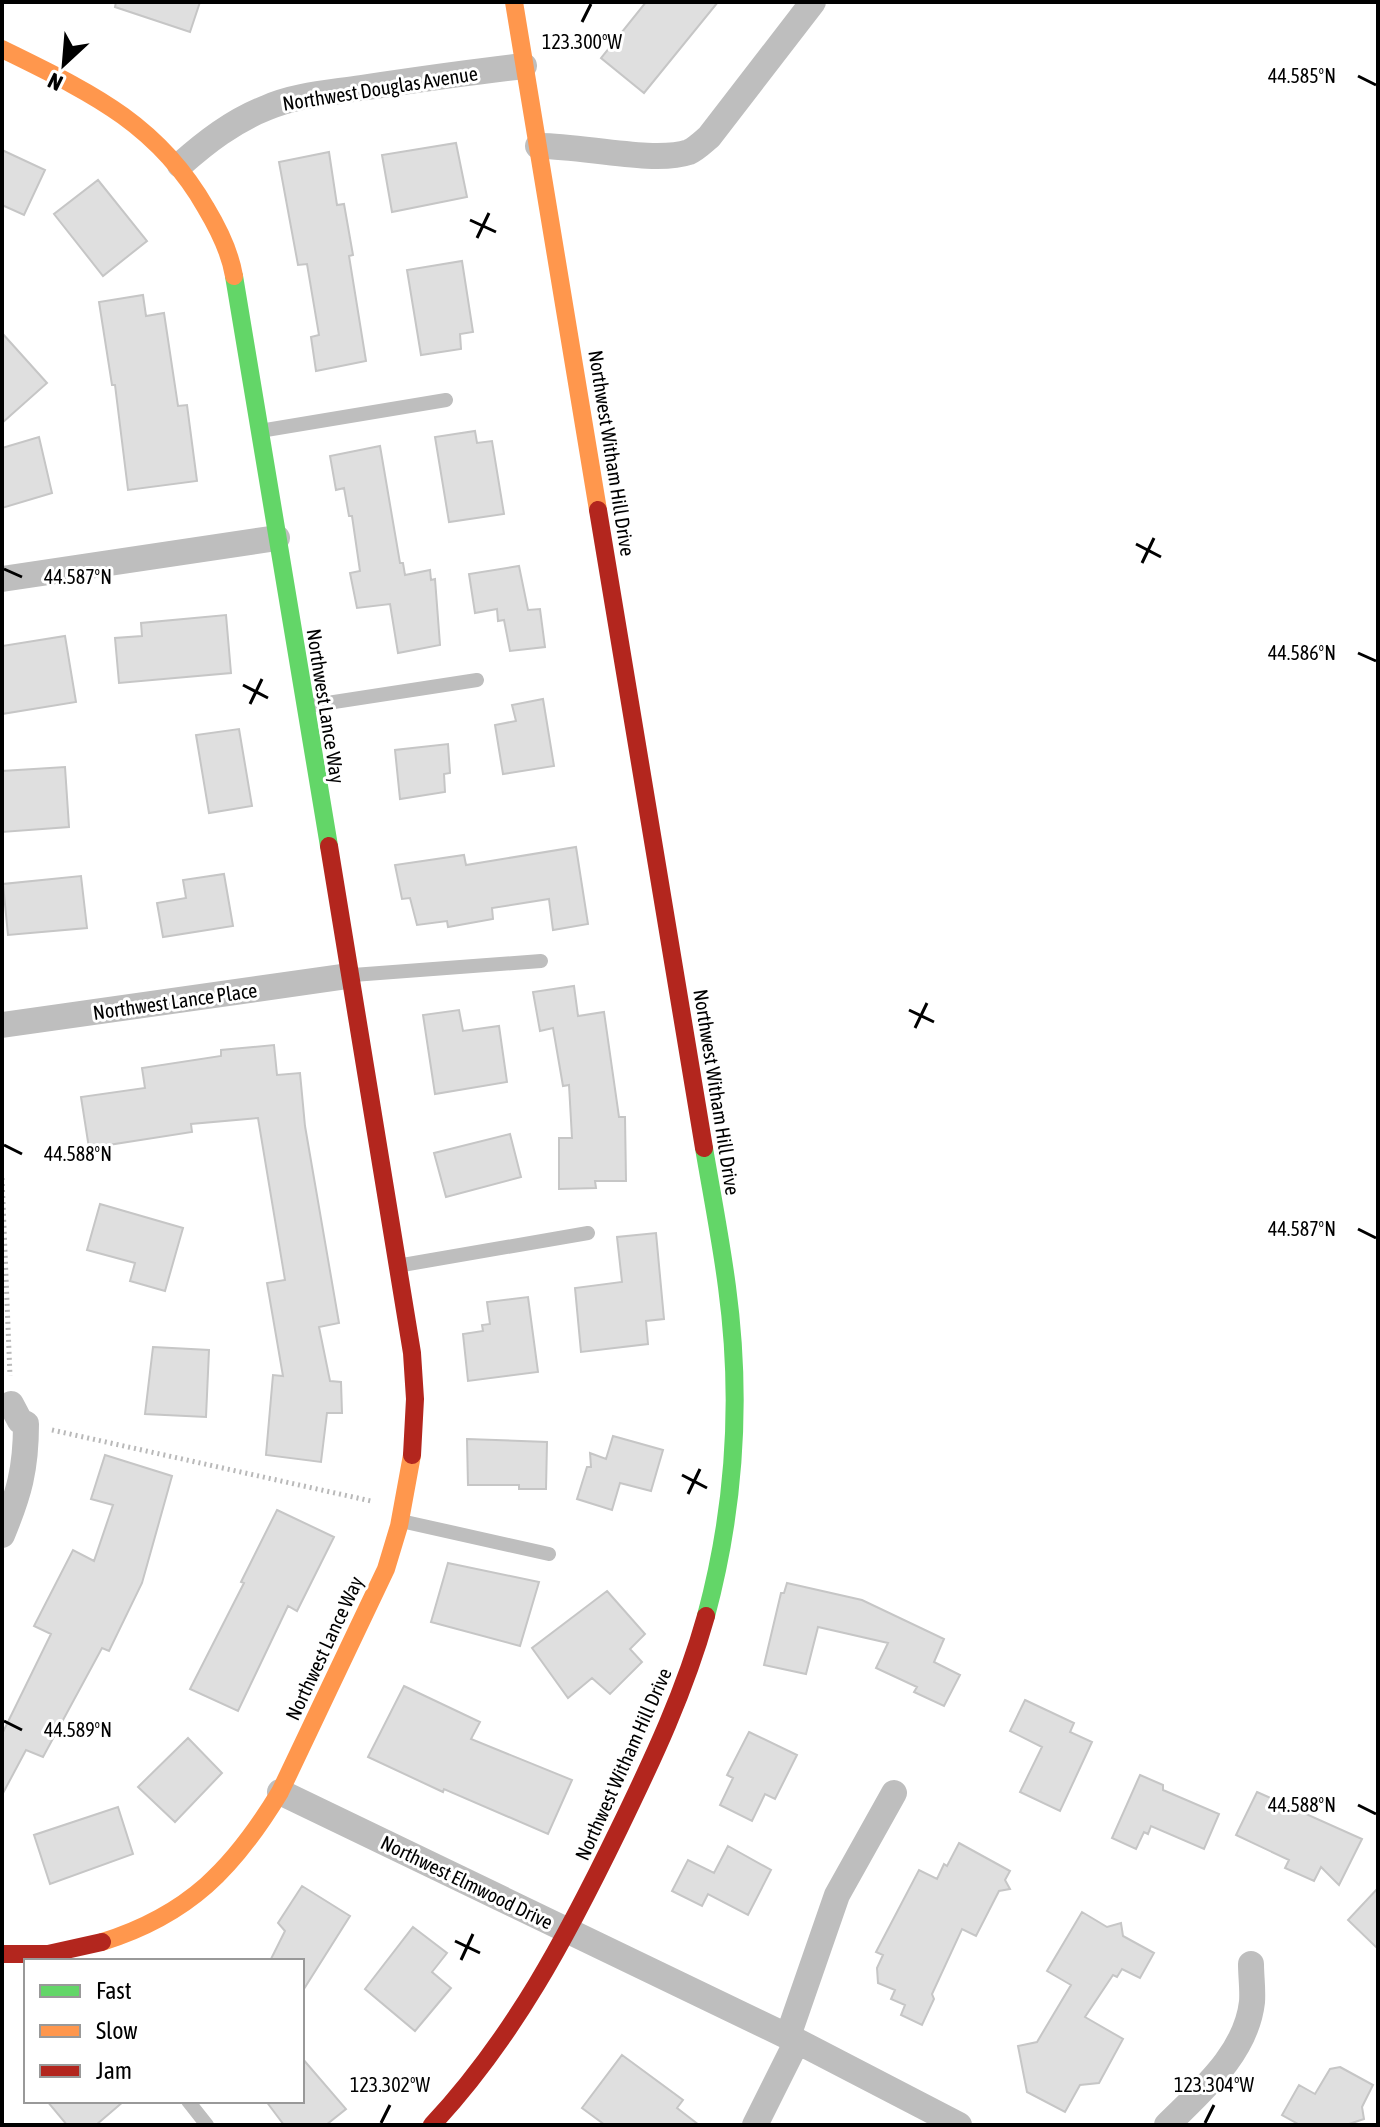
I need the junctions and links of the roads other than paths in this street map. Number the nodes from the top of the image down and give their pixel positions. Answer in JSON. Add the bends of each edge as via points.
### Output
{"nodes":[{"id":1,"x":514,"y":2,"type":"edge"},
{"id":2,"x":813,"y":2,"type":"edge"},
{"id":3,"x":2,"y":49,"type":"edge"},
{"id":4,"x":524,"y":66,"type":"junction"},
{"id":5,"x":538,"y":146,"type":"junction"},
{"id":6,"x":180,"y":165,"type":"junction"},
{"id":7,"x":446,"y":400,"type":"dead end"},
{"id":8,"x":259,"y":431,"type":"junction"},
{"id":9,"x":277,"y":538,"type":"junction"},
{"id":10,"x":2,"y":579,"type":"edge"},
{"id":11,"x":477,"y":680,"type":"dead end"},
{"id":12,"x":304,"y":707,"type":"junction"},
{"id":13,"x":541,"y":961,"type":"dead end"},
{"id":14,"x":348,"y":976,"type":"junction"},
{"id":15,"x":2,"y":1025,"type":"edge"},
{"id":16,"x":588,"y":1233,"type":"dead end"},
{"id":17,"x":397,"y":1266,"type":"junction"},
{"id":18,"x":19,"y":1414,"type":"road end"},
{"id":19,"x":402,"y":1514,"type":"junction"},
{"id":20,"x":2,"y":1535,"type":"edge"},
{"id":21,"x":549,"y":1554,"type":"dead end"},
{"id":22,"x":280,"y":1792,"type":"junction"},
{"id":23,"x":894,"y":1793,"type":"dead end"},
{"id":24,"x":570,"y":1932,"type":"junction"},
{"id":25,"x":2,"y":1954,"type":"edge"},
{"id":26,"x":72,"y":1956,"type":"edge"},
{"id":27,"x":1251,"y":1964,"type":"dead end"},
{"id":28,"x":793,"y":2038,"type":"junction"},
{"id":29,"x":190,"y":2103,"type":"edge"},
{"id":30,"x":207,"y":2125,"type":"edge"},
{"id":31,"x":432,"y":2125,"type":"edge"},
{"id":32,"x":755,"y":2125,"type":"edge"},
{"id":33,"x":959,"y":2125,"type":"edge"},
{"id":34,"x":1167,"y":2125,"type":"edge"}],
"edges":[{"from":1,"to":4,"type":"street","name":"Northwest Witham Hill Drive"},
{"from":2,"to":5,"type":"street","via":[[709,137],[692,151],[631,154]]},
{"from":3,"to":6,"type":"street","via":[[129,117]]},
{"from":4,"to":5,"type":"street","name":"Northwest Witham Hill Drive"},
{"from":4,"to":6,"type":"street","name":"Northwest Douglas Avenue","via":[[297,98],[240,120]]},
{"from":5,"to":24,"type":"street","name":"Northwest Witham Hill Drive","via":[[727,1288],[734,1358],[730,1499],[714,1588],[690,1672],[666,1730]]},
{"from":6,"to":8,"type":"street","name":"Northwest Lance Way","via":[[203,200],[232,265]]},
{"from":7,"to":8,"type":"lane"},
{"from":8,"to":9,"type":"street","name":"Northwest Lance Way"},
{"from":9,"to":10,"type":"street"},
{"from":9,"to":12,"type":"street","name":"Northwest Lance Way"},
{"from":11,"to":12,"type":"lane"},
{"from":12,"to":14,"type":"street","name":"Northwest Lance Way"},
{"from":13,"to":14,"type":"lane"},
{"from":14,"to":15,"type":"street","name":"Northwest Lance Place"},
{"from":14,"to":17,"type":"street","name":"Northwest Lance Way"},
{"from":16,"to":17,"type":"lane"},
{"from":17,"to":19,"type":"street","name":"Northwest Lance Way","via":[[415,1399]]},
{"from":18,"to":20,"type":"street","via":[[26,1450],[19,1494]]},
{"from":19,"to":21,"type":"lane"},
{"from":19,"to":22,"type":"street","name":"Northwest Lance Way","via":[[386,1569]]},
{"from":22,"to":24,"type":"street","name":"Northwest Elmwood Drive"},
{"from":22,"to":26,"type":"street","via":[[240,1854],[182,1909]]},
{"from":23,"to":28,"type":"street","via":[[837,1895]]},
{"from":24,"to":28,"type":"street","name":"Northwest Elmwood Drive"},
{"from":24,"to":31,"type":"street","name":"Northwest Witham Hill Drive","via":[[519,2019]]},
{"from":25,"to":26,"type":"street"},
{"from":27,"to":34,"type":"street","via":[[1252,2002],[1228,2061]]},
{"from":28,"to":32,"type":"street"},
{"from":28,"to":33,"type":"street","name":"Northwest Elmwood Drive"},
{"from":29,"to":30,"type":"lane"}]}
